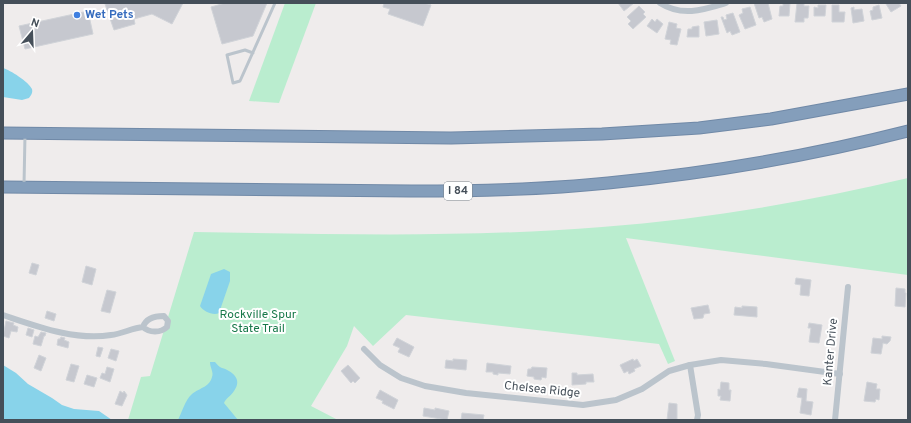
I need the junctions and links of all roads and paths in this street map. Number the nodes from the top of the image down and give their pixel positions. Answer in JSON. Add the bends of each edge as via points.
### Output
{"nodes":[{"id":1,"x":275,"y":3,"type":"edge"},
{"id":2,"x":660,"y":3,"type":"edge"},
{"id":3,"x":726,"y":3,"type":"edge"},
{"id":4,"x":253,"y":53,"type":"junction"},
{"id":5,"x":908,"y":94,"type":"edge"},
{"id":6,"x":908,"y":131,"type":"edge"},
{"id":7,"x":3,"y":133,"type":"edge"},
{"id":8,"x":25,"y":133,"type":"junction"},
{"id":9,"x":3,"y":187,"type":"edge"},
{"id":10,"x":24,"y":187,"type":"junction"},
{"id":11,"x":848,"y":287,"type":"dead end"},
{"id":12,"x":3,"y":315,"type":"edge"},
{"id":13,"x":143,"y":327,"type":"dead end"},
{"id":14,"x":364,"y":349,"type":"dead end"},
{"id":15,"x":690,"y":365,"type":"junction"},
{"id":16,"x":840,"y":374,"type":"junction"},
{"id":17,"x":697,"y":420,"type":"edge"},
{"id":18,"x":835,"y":420,"type":"edge"}],
"edges":[{"from":1,"to":4,"type":"lane"},
{"from":2,"to":3,"type":"street","via":[[667,8],[686,12]]},
{"from":4,"to":4,"type":"lane","via":[[240,80],[233,83],[227,55],[245,50]]},
{"from":5,"to":8,"type":"highway","via":[[747,122],[699,128],[602,134],[451,138]]},
{"from":6,"to":10,"type":"highway","number":"I 84","via":[[800,155],[705,171],[553,187],[411,191]]},
{"from":7,"to":8,"type":"highway"},
{"from":8,"to":10,"type":"lane"},
{"from":9,"to":10,"type":"highway","number":"I 84"},
{"from":11,"to":16,"type":"street","name":"Kanter Drive"},
{"from":12,"to":13,"type":"street","via":[[48,330],[88,336],[109,336]]},
{"from":14,"to":15,"type":"street","name":"Chelsea Ridge","via":[[380,365],[401,378],[424,386],[583,405],[616,400],[642,389],[669,371]]},
{"from":15,"to":16,"type":"street","name":"Chelsea Ridge","via":[[721,360]]},
{"from":15,"to":17,"type":"street"},
{"from":16,"to":18,"type":"street","name":"Kanter Drive"}]}
